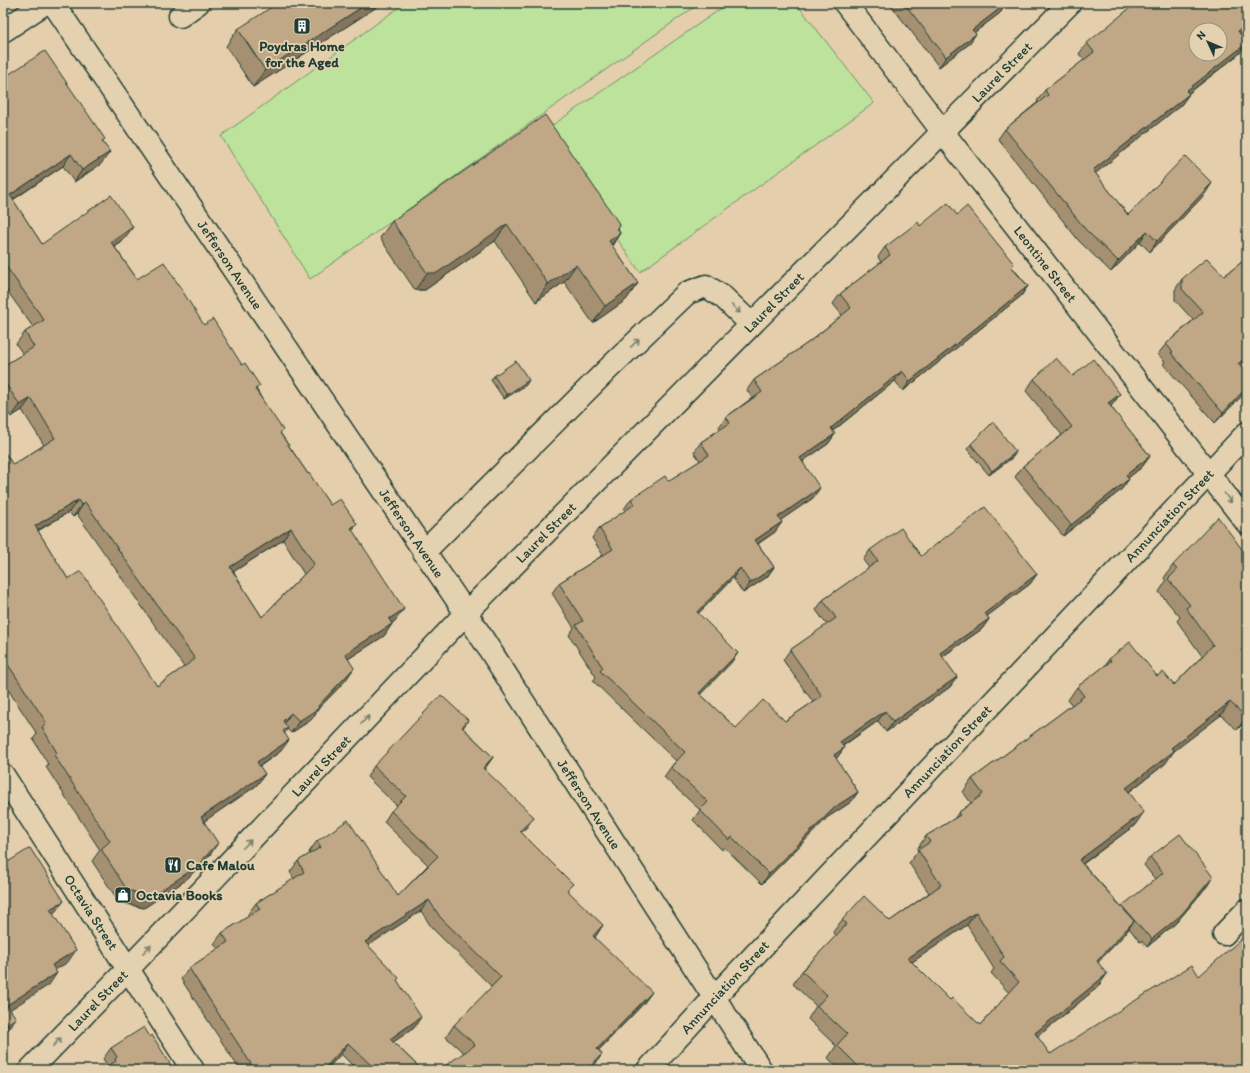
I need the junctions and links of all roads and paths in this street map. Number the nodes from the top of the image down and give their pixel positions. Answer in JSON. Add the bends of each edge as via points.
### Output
{"nodes":[{"id":1,"x":45,"y":3,"type":"edge"},
{"id":2,"x":53,"y":3,"type":"edge"},
{"id":3,"x":198,"y":3,"type":"edge"},
{"id":4,"x":845,"y":3,"type":"edge"},
{"id":5,"x":1070,"y":3,"type":"edge"},
{"id":6,"x":180,"y":16,"type":"dead end"},
{"id":7,"x":3,"y":31,"type":"edge"},
{"id":8,"x":942,"y":131,"type":"junction"},
{"id":9,"x":751,"y":324,"type":"junction"},
{"id":10,"x":1247,"y":432,"type":"edge"},
{"id":11,"x":1208,"y":472,"type":"junction"},
{"id":12,"x":1247,"y":523,"type":"edge"},
{"id":13,"x":424,"y":552,"type":"junction"},
{"id":14,"x":466,"y":613,"type":"junction"},
{"id":15,"x":3,"y":775,"type":"edge"},
{"id":16,"x":1247,"y":910,"type":"edge"},
{"id":17,"x":1224,"y":934,"type":"dead end"},
{"id":18,"x":128,"y":969,"type":"junction"},
{"id":19,"x":714,"y":998,"type":"junction"},
{"id":20,"x":30,"y":1070,"type":"edge"},
{"id":21,"x":193,"y":1070,"type":"edge"},
{"id":22,"x":648,"y":1070,"type":"edge"},
{"id":23,"x":761,"y":1070,"type":"edge"}],
"edges":[{"from":1,"to":7,"type":"street"},
{"from":2,"to":13,"type":"street","name":"Jefferson Avenue"},
{"from":3,"to":6,"type":"street"},
{"from":4,"to":8,"type":"street","name":"Leontine Street"},
{"from":5,"to":8,"type":"street","name":"Laurel Street"},
{"from":8,"to":9,"type":"street","name":"Laurel Street"},
{"from":8,"to":11,"type":"street","name":"Leontine Street"},
{"from":13,"to":9,"type":"street","one_way":true,"via":[[687,293],[706,286],[723,297]]},
{"from":9,"to":14,"type":"street","name":"Laurel Street"},
{"from":10,"to":11,"type":"street","name":"Annunciation Street"},
{"from":11,"to":12,"type":"street","name":"Leontine Street","one_way":true},
{"from":11,"to":19,"type":"street","name":"Annunciation Street"},
{"from":13,"to":14,"type":"street","name":"Jefferson Avenue"},
{"from":18,"to":14,"type":"street","name":"Laurel Street","one_way":true},
{"from":14,"to":19,"type":"street","name":"Jefferson Avenue"},
{"from":15,"to":18,"type":"street","name":"Octavia Street"},
{"from":16,"to":17,"type":"street"},
{"from":20,"to":18,"type":"street","name":"Laurel Street","one_way":true},
{"from":18,"to":21,"type":"street","name":"Octavia Street"},
{"from":19,"to":22,"type":"street","name":"Annunciation Street"},
{"from":19,"to":23,"type":"street","name":"Jefferson Avenue"}]}
